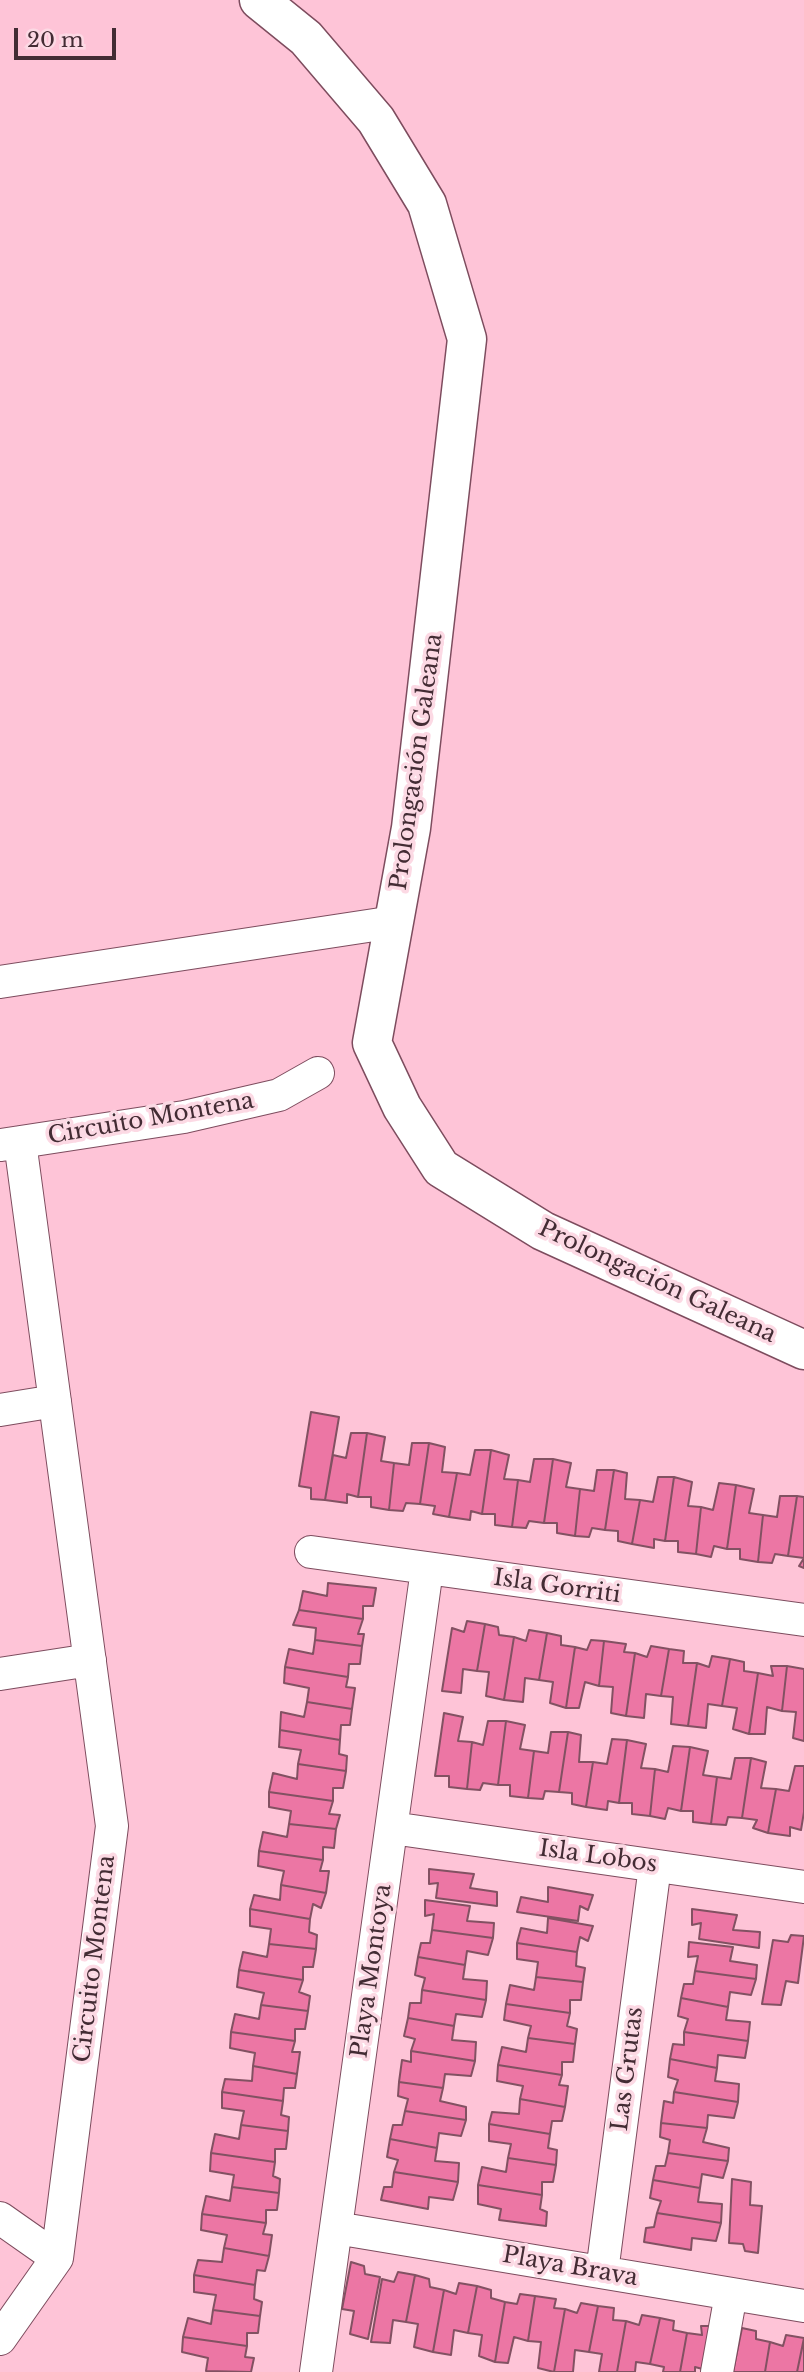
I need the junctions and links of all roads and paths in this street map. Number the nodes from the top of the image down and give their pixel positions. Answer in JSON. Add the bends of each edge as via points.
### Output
{"nodes":[{"id":1,"x":259,"y":0,"type":"edge"},
{"id":2,"x":394,"y":922,"type":"junction"},
{"id":3,"x":0,"y":982,"type":"edge"},
{"id":4,"x":318,"y":1073,"type":"dead end"},
{"id":5,"x":10,"y":1143,"type":"edge"},
{"id":6,"x":804,"y":1350,"type":"edge"},
{"id":7,"x":55,"y":1401,"type":"junction"},
{"id":8,"x":0,"y":1409,"type":"edge"},
{"id":9,"x":310,"y":1552,"type":"dead end"},
{"id":10,"x":427,"y":1569,"type":"junction"},
{"id":11,"x":804,"y":1620,"type":"edge"},
{"id":12,"x":90,"y":1660,"type":"junction"},
{"id":13,"x":0,"y":1674,"type":"edge"},
{"id":14,"x":392,"y":1828,"type":"junction"},
{"id":15,"x":655,"y":1866,"type":"junction"},
{"id":16,"x":804,"y":1887,"type":"edge"},
{"id":17,"x":0,"y":2218,"type":"edge"},
{"id":18,"x":336,"y":2228,"type":"junction"},
{"id":19,"x":57,"y":2258,"type":"junction"},
{"id":20,"x":602,"y":2272,"type":"junction"},
{"id":21,"x":731,"y":2294,"type":"junction"},
{"id":22,"x":804,"y":2306,"type":"edge"},
{"id":23,"x":0,"y":2339,"type":"edge"},
{"id":24,"x":317,"y":2372,"type":"edge"},
{"id":25,"x":718,"y":2372,"type":"edge"}],
"edges":[{"from":1,"to":2,"type":"street","name":"Prolongación Galeana","via":[[306,38],[376,120],[427,204],[467,339],[411,828]]},
{"from":2,"to":3,"type":"street"},
{"from":2,"to":6,"type":"street","name":"Prolongación Galeana","via":[[372,1043],[402,1107],[441,1168],[543,1231]]},
{"from":4,"to":5,"type":"street","name":"Circuito Montena","via":[[279,1095],[198,1114]]},
{"from":5,"to":7,"type":"street","name":"Circuito Montena"},
{"from":7,"to":8,"type":"street"},
{"from":7,"to":12,"type":"street","name":"Circuito Montena"},
{"from":9,"to":10,"type":"street","name":"Isla Gorriti"},
{"from":10,"to":11,"type":"street","name":"Isla Gorriti"},
{"from":10,"to":14,"type":"street","name":"Playa Montoya"},
{"from":12,"to":13,"type":"street"},
{"from":12,"to":19,"type":"street","name":"Circuito Montena","via":[[112,1826]]},
{"from":14,"to":15,"type":"street","name":"Isla Lobos"},
{"from":14,"to":18,"type":"street","name":"Playa Montoya"},
{"from":15,"to":16,"type":"street","name":"Isla Lobos"},
{"from":15,"to":20,"type":"street","name":"Las Grutas"},
{"from":17,"to":19,"type":"street"},
{"from":18,"to":20,"type":"street","name":"Playa Brava"},
{"from":18,"to":24,"type":"street","name":"Playa Montoya"},
{"from":19,"to":23,"type":"street","name":"Circuito Montena"},
{"from":20,"to":21,"type":"street","name":"Playa Brava"},
{"from":21,"to":22,"type":"street","name":"Playa Brava"},
{"from":21,"to":25,"type":"street"}]}
